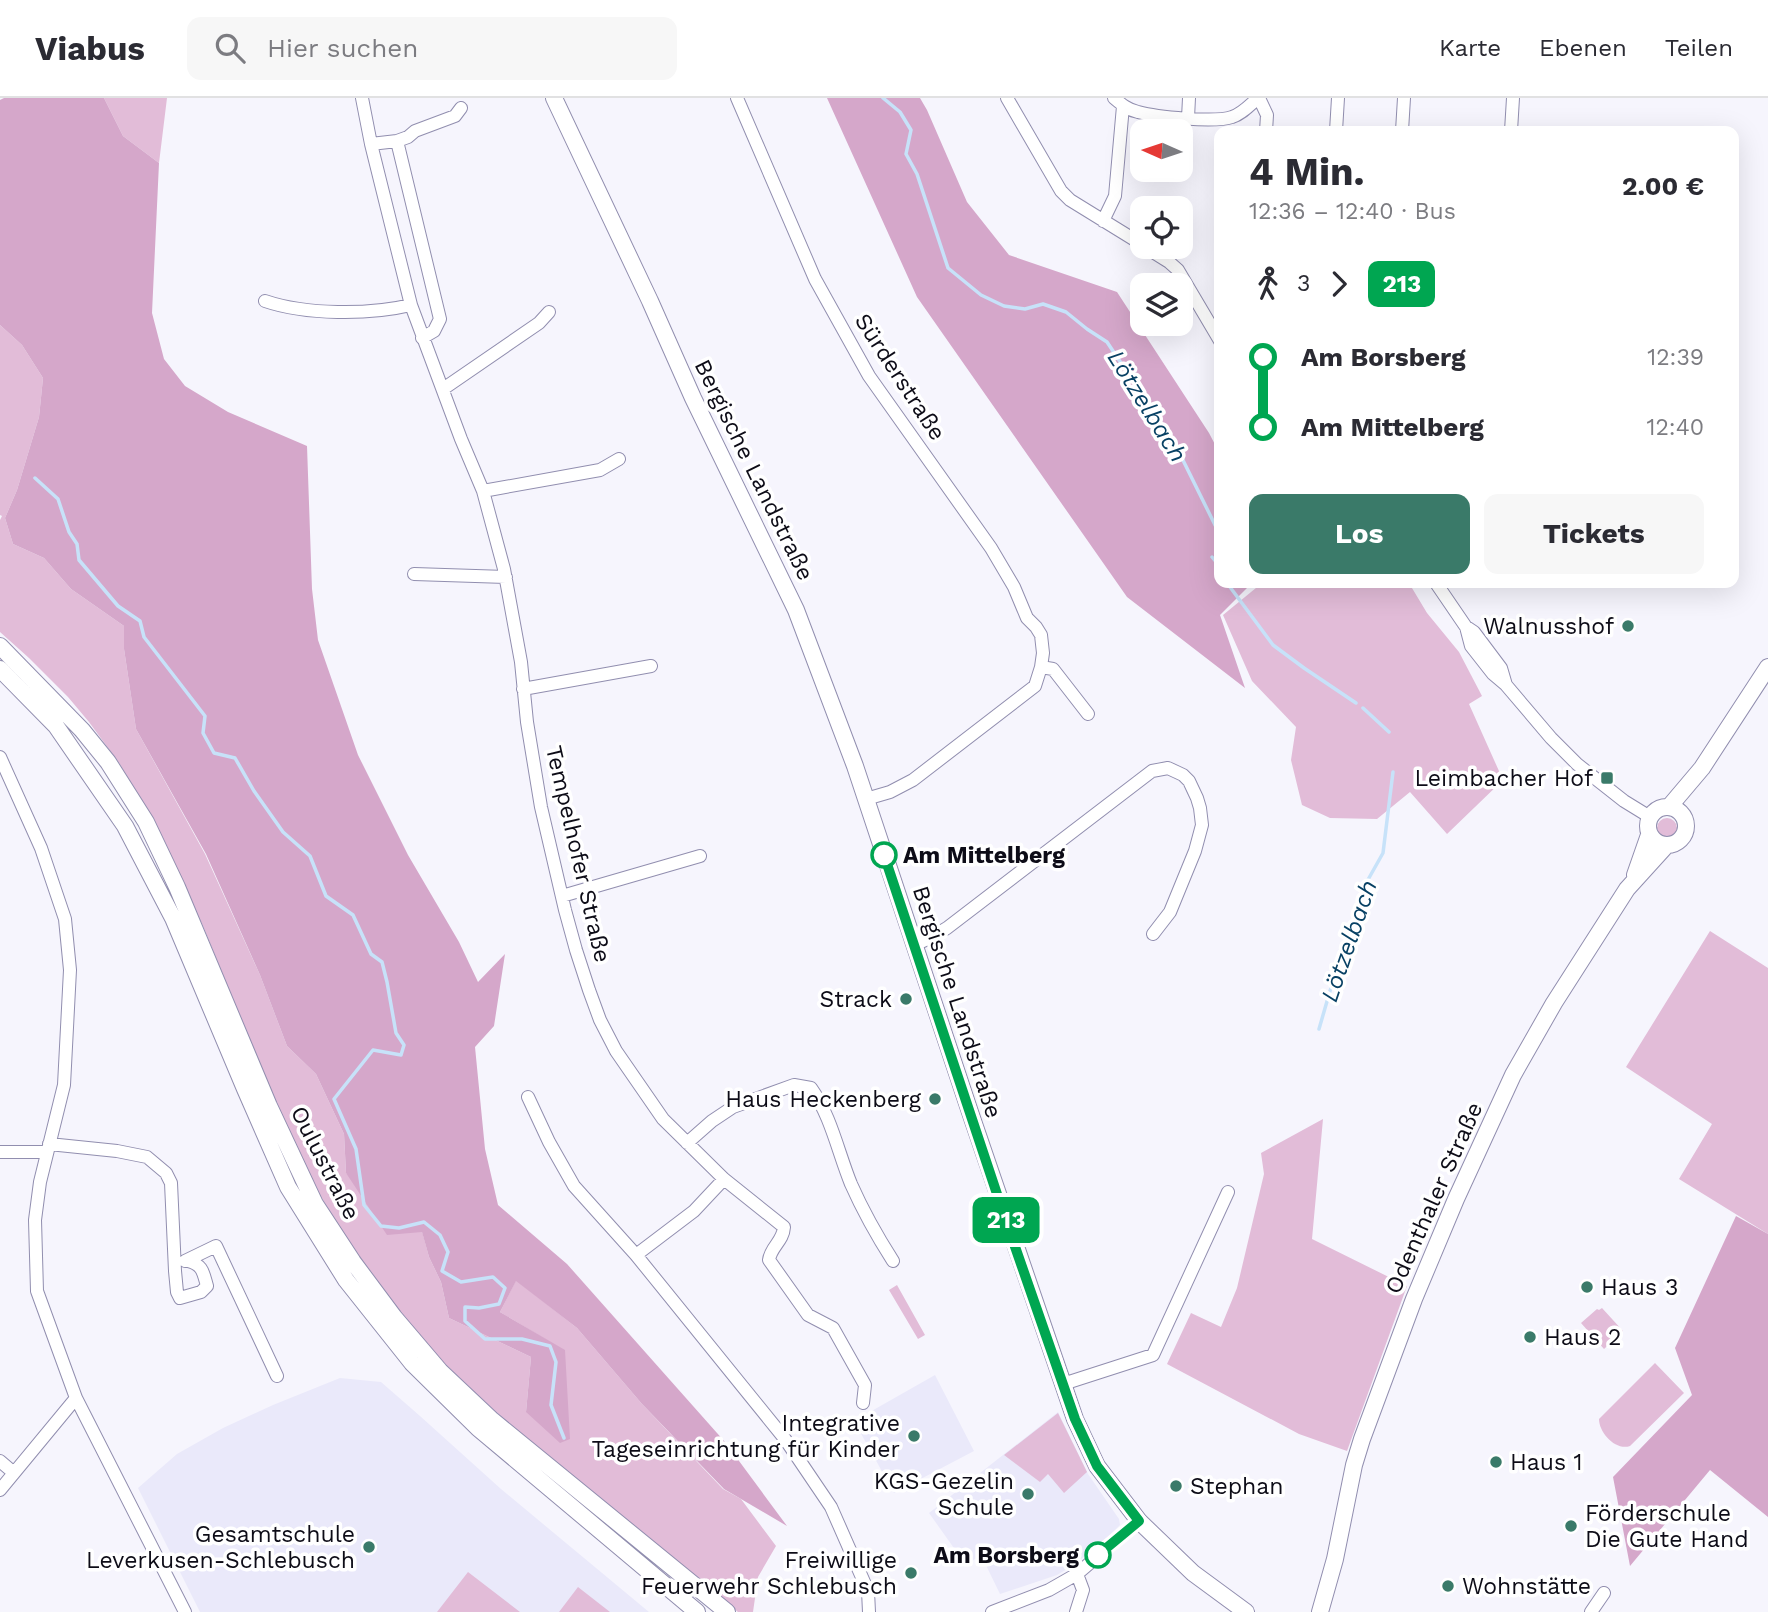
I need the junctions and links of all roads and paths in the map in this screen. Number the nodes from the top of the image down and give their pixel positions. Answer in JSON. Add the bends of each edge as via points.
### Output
{"nodes":[{"id":1,"x":362,"y":98,"type":"edge"},
{"id":2,"x":554,"y":98,"type":"edge"},
{"id":3,"x":737,"y":98,"type":"edge"},
{"id":4,"x":1007,"y":98,"type":"edge"},
{"id":5,"x":1189,"y":98,"type":"edge"},
{"id":6,"x":1259,"y":98,"type":"edge"},
{"id":7,"x":1338,"y":98,"type":"edge"},
{"id":8,"x":1404,"y":98,"type":"edge"},
{"id":9,"x":1513,"y":98,"type":"edge"},
{"id":10,"x":1119,"y":102,"type":"edge"},
{"id":11,"x":460,"y":108,"type":"dead end"},
{"id":12,"x":1188,"y":118,"type":"junction"},
{"id":13,"x":1266,"y":126,"type":"edge"},
{"id":14,"x":1336,"y":126,"type":"edge"},
{"id":15,"x":1402,"y":126,"type":"edge"},
{"id":16,"x":1511,"y":126,"type":"edge"},
{"id":17,"x":397,"y":141,"type":"junction"},
{"id":18,"x":371,"y":144,"type":"junction"},
{"id":19,"x":1103,"y":221,"type":"junction"},
{"id":20,"x":1130,"y":237,"type":"edge"},
{"id":21,"x":1164,"y":259,"type":"edge"},
{"id":22,"x":265,"y":301,"type":"dead end"},
{"id":23,"x":411,"y":305,"type":"junction"},
{"id":24,"x":549,"y":312,"type":"dead end"},
{"id":25,"x":1214,"y":331,"type":"edge"},
{"id":26,"x":422,"y":338,"type":"junction"},
{"id":27,"x":443,"y":389,"type":"junction"},
{"id":28,"x":619,"y":458,"type":"dead end"},
{"id":29,"x":483,"y":491,"type":"junction"},
{"id":30,"x":414,"y":574,"type":"dead end"},
{"id":31,"x":506,"y":577,"type":"junction"},
{"id":32,"x":1439,"y":588,"type":"edge"},
{"id":33,"x":0,"y":646,"type":"edge"},
{"id":34,"x":651,"y":666,"type":"dead end"},
{"id":35,"x":1041,"y":667,"type":"junction"},
{"id":36,"x":1768,"y":667,"type":"edge"},
{"id":37,"x":0,"y":669,"type":"edge"},
{"id":38,"x":0,"y":677,"type":"edge"},
{"id":39,"x":523,"y":689,"type":"junction"},
{"id":40,"x":1088,"y":715,"type":"dead end"},
{"id":41,"x":69,"y":745,"type":"junction"},
{"id":42,"x":0,"y":757,"type":"edge"},
{"id":43,"x":1702,"y":768,"type":"junction"},
{"id":44,"x":866,"y":799,"type":"junction"},
{"id":45,"x":1669,"y":807,"type":"junction"},
{"id":46,"x":1650,"y":817,"type":"junction"},
{"id":47,"x":1684,"y":817,"type":"junction"},
{"id":48,"x":1649,"y":835,"type":"junction"},
{"id":49,"x":1666,"y":846,"type":"junction"},
{"id":50,"x":700,"y":856,"type":"dead end"},
{"id":51,"x":1633,"y":881,"type":"junction"},
{"id":52,"x":562,"y":896,"type":"junction"},
{"id":53,"x":1153,"y":934,"type":"dead end"},
{"id":54,"x":914,"y":945,"type":"junction"},
{"id":55,"x":528,"y":1097,"type":"dead end"},
{"id":56,"x":687,"y":1143,"type":"junction"},
{"id":57,"x":48,"y":1148,"type":"junction"},
{"id":58,"x":0,"y":1152,"type":"edge"},
{"id":59,"x":724,"y":1179,"type":"junction"},
{"id":60,"x":1228,"y":1192,"type":"dead end"},
{"id":61,"x":636,"y":1255,"type":"junction"},
{"id":62,"x":188,"y":1261,"type":"junction"},
{"id":63,"x":893,"y":1261,"type":"dead end"},
{"id":64,"x":174,"y":1263,"type":"junction"},
{"id":65,"x":277,"y":1376,"type":"dead end"},
{"id":66,"x":1063,"y":1384,"type":"junction"},
{"id":67,"x":76,"y":1398,"type":"junction"},
{"id":68,"x":863,"y":1404,"type":"dead end"},
{"id":69,"x":0,"y":1461,"type":"edge"},
{"id":70,"x":14,"y":1473,"type":"junction"},
{"id":71,"x":0,"y":1490,"type":"edge"},
{"id":72,"x":1139,"y":1521,"type":"junction"},
{"id":73,"x":1077,"y":1574,"type":"junction"},
{"id":74,"x":1604,"y":1593,"type":"dead end"},
{"id":75,"x":1322,"y":1609,"type":"edge"},
{"id":76,"x":185,"y":1612,"type":"edge"},
{"id":77,"x":697,"y":1612,"type":"edge"},
{"id":78,"x":727,"y":1612,"type":"edge"},
{"id":79,"x":869,"y":1612,"type":"edge"},
{"id":80,"x":992,"y":1612,"type":"edge"},
{"id":81,"x":1076,"y":1612,"type":"edge"},
{"id":82,"x":1246,"y":1612,"type":"edge"},
{"id":83,"x":1591,"y":1612,"type":"edge"}],
"edges":[{"from":1,"to":18,"type":"street","name":"Tempelhofer Straße"},
{"from":2,"to":44,"type":"main road","name":"Bergische Landstraße","via":[[796,610]]},
{"from":3,"to":35,"type":"street","name":"Sürderstraße","via":[[815,279],[869,376],[1014,587],[1027,618],[1041,635]]},
{"from":4,"to":19,"type":"street","via":[[1061,191]]},
{"from":5,"to":12,"type":"street"},
{"from":6,"to":12,"type":"street","via":[[1240,114],[1222,120]]},
{"from":6,"to":13,"type":"street"},
{"from":7,"to":14,"type":"street"},
{"from":8,"to":15,"type":"street"},
{"from":9,"to":16,"type":"street"},
{"from":10,"to":12,"type":"street","via":[[1136,112]]},
{"from":10,"to":19,"type":"street","via":[[1115,196]]},
{"from":11,"to":17,"type":"street","via":[[455,116]]},
{"from":17,"to":18,"type":"street"},
{"from":17,"to":26,"type":"street","via":[[440,319],[434,331]]},
{"from":18,"to":23,"type":"street","name":"Tempelhofer Straße"},
{"from":19,"to":20,"type":"street"},
{"from":21,"to":25,"type":"street","via":[[1178,270]]},
{"from":22,"to":23,"type":"street","via":[[284,307],[351,312]]},
{"from":23,"to":26,"type":"street","name":"Tempelhofer Straße"},
{"from":24,"to":27,"type":"street"},
{"from":26,"to":27,"type":"street","name":"Tempelhofer Straße"},
{"from":27,"to":29,"type":"street","name":"Tempelhofer Straße"},
{"from":28,"to":29,"type":"street","via":[[600,470]]},
{"from":29,"to":31,"type":"street","name":"Tempelhofer Straße"},
{"from":30,"to":31,"type":"street"},
{"from":31,"to":39,"type":"street","name":"Tempelhofer Straße"},
{"from":32,"to":46,"type":"street","via":[[1501,668],[1507,685],[1551,738],[1577,764]]},
{"from":33,"to":78,"type":"main road","name":"Oulustraße","via":[[82,730],[146,822],[315,1204],[394,1317],[440,1371],[492,1420]]},
{"from":34,"to":39,"type":"street"},
{"from":35,"to":40,"type":"street","via":[[1053,669]]},
{"from":35,"to":44,"type":"street","via":[[1035,686],[913,780]]},
{"from":36,"to":43,"type":"main road"},
{"from":37,"to":41,"type":"main road","name":"Oulustraße"},
{"from":38,"to":41,"type":"main road"},
{"from":39,"to":52,"type":"street","name":"Tempelhofer Straße","via":[[541,807]]},
{"from":41,"to":77,"type":"main road","name":"Oulustraße","via":[[125,826],[173,918],[288,1187],[346,1280],[412,1363],[478,1428]]},
{"from":42,"to":57,"type":"street","via":[[41,848],[65,919],[70,970],[64,1085]]},
{"from":43,"to":45,"type":"main road"},
{"from":43,"to":47,"type":"main road"},
{"from":44,"to":54,"type":"main road","name":"Bergische Landstraße"},
{"from":45,"to":46,"type":"main road","via":[[1661,807]]},
{"from":45,"to":47,"type":"main road"},
{"from":46,"to":48,"type":"main road"},
{"from":47,"to":49,"type":"main road","via":[[1683,837]]},
{"from":48,"to":49,"type":"main road"},
{"from":48,"to":51,"type":"main road","name":"Odenthaler Straße"},
{"from":49,"to":51,"type":"main road","name":"Odenthaler Straße"},
{"from":50,"to":52,"type":"street"},
{"from":51,"to":75,"type":"main road","name":"Odenthaler Straße","via":[[1562,989],[1513,1075],[1414,1299],[1354,1465]]},
{"from":52,"to":56,"type":"street","name":"Tempelhofer Straße","via":[[589,990],[611,1041],[656,1110]]},
{"from":53,"to":54,"type":"street","via":[[1170,912],[1202,825],[1193,788],[1183,775],[1168,768],[1143,777],[947,928]]},
{"from":54,"to":66,"type":"main road","name":"Bergische Landstraße"},
{"from":55,"to":61,"type":"street","via":[[574,1186]]},
{"from":56,"to":59,"type":"street","name":"Tempelhofer Straße"},
{"from":56,"to":63,"type":"street","via":[[733,1107],[794,1085],[811,1088],[821,1102],[870,1224]]},
{"from":57,"to":58,"type":"street"},
{"from":57,"to":64,"type":"street","via":[[132,1152],[161,1168],[171,1184]]},
{"from":57,"to":67,"type":"street","via":[[34,1220],[37,1290]]},
{"from":59,"to":61,"type":"street","via":[[694,1211]]},
{"from":59,"to":68,"type":"street","name":"Tempelhofer Straße","via":[[784,1227],[784,1236],[769,1260],[808,1315],[833,1328],[865,1385]]},
{"from":60,"to":66,"type":"street","via":[[1153,1355]]},
{"from":61,"to":79,"type":"street","via":[[785,1438],[831,1507],[868,1591]]},
{"from":62,"to":64,"type":"street"},
{"from":62,"to":64,"type":"street","via":[[201,1268],[207,1286],[180,1298]]},
{"from":62,"to":65,"type":"street","via":[[216,1246]]},
{"from":66,"to":72,"type":"main road","name":"Bergische Landstraße","via":[[1087,1447]]},
{"from":67,"to":70,"type":"street"},
{"from":67,"to":76,"type":"street"},
{"from":69,"to":70,"type":"street"},
{"from":70,"to":71,"type":"street"},
{"from":72,"to":73,"type":"street"},
{"from":72,"to":82,"type":"main road","name":"Bergische Landstraße","via":[[1193,1573]]},
{"from":73,"to":80,"type":"street"},
{"from":73,"to":81,"type":"street","via":[[1083,1590]]},
{"from":74,"to":83,"type":"street"}]}
